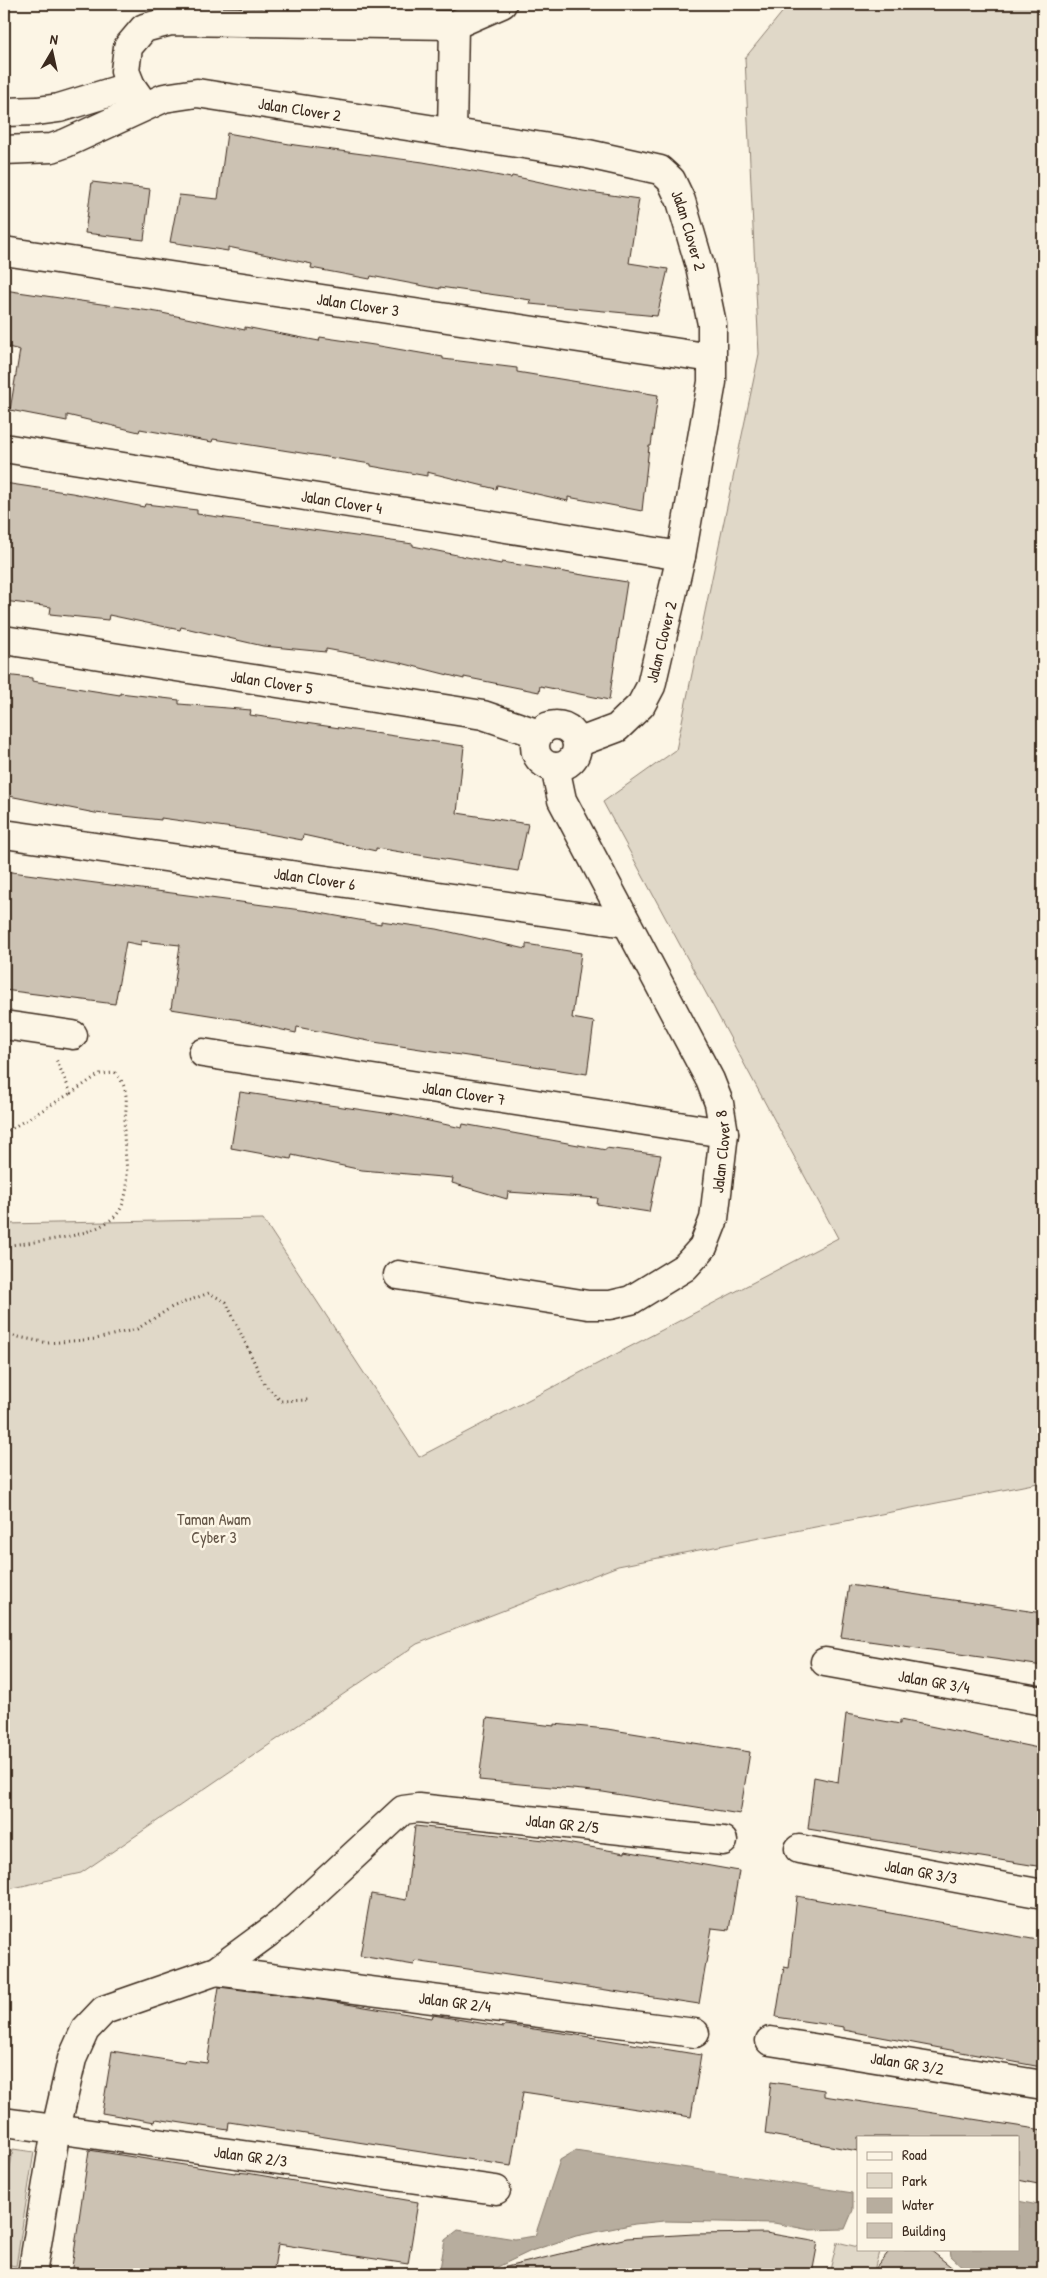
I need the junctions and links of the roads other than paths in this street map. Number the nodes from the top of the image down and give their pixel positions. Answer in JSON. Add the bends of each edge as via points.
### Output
{"nodes":[{"id":1,"x":502,"y":4,"type":"edge"},
{"id":2,"x":454,"y":25,"type":"junction"},
{"id":3,"x":138,"y":96,"type":"junction"},
{"id":4,"x":4,"y":112,"type":"edge"},
{"id":5,"x":452,"y":133,"type":"junction"},
{"id":6,"x":4,"y":150,"type":"edge"},
{"id":7,"x":4,"y":250,"type":"edge"},
{"id":8,"x":712,"y":358,"type":"junction"},
{"id":9,"x":4,"y":448,"type":"edge"},
{"id":10,"x":681,"y":556,"type":"junction"},
{"id":11,"x":4,"y":640,"type":"edge"},
{"id":12,"x":539,"y":734,"type":"junction"},
{"id":13,"x":577,"y":743,"type":"junction"},
{"id":14,"x":555,"y":767,"type":"junction"},
{"id":15,"x":4,"y":834,"type":"edge"},
{"id":16,"x":626,"y":923,"type":"junction"},
{"id":17,"x":4,"y":1025,"type":"edge"},
{"id":18,"x":73,"y":1035,"type":"dead end"},
{"id":19,"x":204,"y":1053,"type":"dead end"},
{"id":20,"x":724,"y":1133,"type":"junction"},
{"id":21,"x":398,"y":1275,"type":"dead end"},
{"id":22,"x":825,"y":1662,"type":"dead end"},
{"id":23,"x":1043,"y":1701,"type":"edge"},
{"id":24,"x":722,"y":1841,"type":"dead end"},
{"id":25,"x":799,"y":1849,"type":"dead end"},
{"id":26,"x":1043,"y":1894,"type":"edge"},
{"id":27,"x":216,"y":1971,"type":"junction"},
{"id":28,"x":695,"y":2033,"type":"dead end"},
{"id":29,"x":770,"y":2041,"type":"dead end"},
{"id":30,"x":1043,"y":2085,"type":"edge"},
{"id":31,"x":4,"y":2122,"type":"edge"},
{"id":32,"x":56,"y":2129,"type":"junction"},
{"id":33,"x":496,"y":2190,"type":"dead end"},
{"id":34,"x":32,"y":2274,"type":"edge"}],
"edges":[{"from":1,"to":2,"type":"street"},
{"from":2,"to":3,"type":"street","via":[[171,21],[144,28],[128,46],[124,71]]},
{"from":2,"to":5,"type":"street"},
{"from":3,"to":4,"type":"street"},
{"from":3,"to":5,"type":"street","name":"Jalan Clover 2","via":[[164,98],[197,93],[224,96]]},
{"from":3,"to":6,"type":"street","via":[[59,146]]},
{"from":5,"to":8,"type":"street","name":"Jalan Clover 2","via":[[588,154],[660,170],[671,180],[681,201],[700,266],[712,324]]},
{"from":7,"to":8,"type":"street","name":"Jalan Clover 3"},
{"from":8,"to":10,"type":"street","name":"Jalan Clover 2","via":[[712,382]]},
{"from":9,"to":10,"type":"street","name":"Jalan Clover 4"},
{"from":10,"to":13,"type":"street","name":"Jalan Clover 2","via":[[651,686],[641,706],[618,728]]},
{"from":11,"to":12,"type":"street","name":"Jalan Clover 5","via":[[483,715]]},
{"from":12,"to":13,"type":"street","via":[[558,725],[571,731]]},
{"from":12,"to":14,"type":"street","via":[[535,746],[539,758]]},
{"from":13,"to":14,"type":"street","via":[[572,760]]},
{"from":14,"to":16,"type":"street","name":"Jalan Clover 8","via":[[562,800]]},
{"from":15,"to":16,"type":"street","name":"Jalan Clover 6"},
{"from":16,"to":20,"type":"street","name":"Jalan Clover 8","via":[[710,1080],[719,1103]]},
{"from":17,"to":18,"type":"street"},
{"from":19,"to":20,"type":"street","name":"Jalan Clover 7"},
{"from":20,"to":21,"type":"street","name":"Jalan Clover 8","via":[[714,1219],[703,1247],[685,1267],[631,1300],[610,1305],[588,1305]]},
{"from":22,"to":23,"type":"street","name":"Jalan GR 3/4"},
{"from":24,"to":27,"type":"street","name":"Jalan GR 2/5","via":[[418,1808],[403,1810],[280,1924]]},
{"from":25,"to":26,"type":"street","name":"Jalan GR 3/3"},
{"from":27,"to":28,"type":"street","name":"Jalan GR 2/4"},
{"from":27,"to":32,"type":"street","via":[[104,2010],[85,2030],[72,2059]]},
{"from":29,"to":30,"type":"street","name":"Jalan GR 3/2"},
{"from":31,"to":32,"type":"street","name":"Jalan GR 2/3"},
{"from":32,"to":33,"type":"street","name":"Jalan GR 2/3"},
{"from":32,"to":34,"type":"street"}]}
